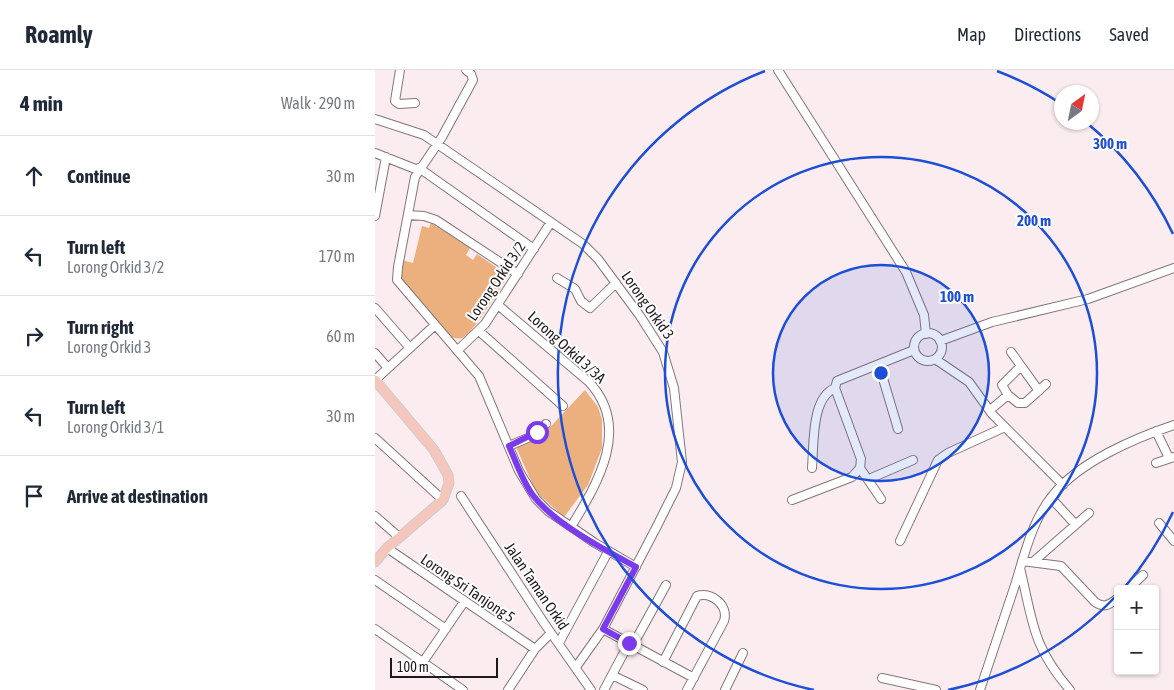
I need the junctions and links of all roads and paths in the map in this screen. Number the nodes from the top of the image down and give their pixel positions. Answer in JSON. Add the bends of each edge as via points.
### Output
{"nodes":[{"id":1,"x":401,"y":70,"type":"edge"},
{"id":2,"x":466,"y":70,"type":"edge"},
{"id":3,"x":778,"y":70,"type":"edge"},
{"id":4,"x":415,"y":103,"type":"dead end"},
{"id":5,"x":375,"y":119,"type":"edge"},
{"id":6,"x":437,"y":145,"type":"junction"},
{"id":7,"x":375,"y":153,"type":"edge"},
{"id":8,"x":386,"y":157,"type":"junction"},
{"id":9,"x":418,"y":169,"type":"junction"},
{"id":10,"x":409,"y":215,"type":"junction"},
{"id":11,"x":375,"y":216,"type":"edge"},
{"id":12,"x":551,"y":222,"type":"junction"},
{"id":13,"x":534,"y":249,"type":"junction"},
{"id":14,"x":1174,"y":268,"type":"edge"},
{"id":15,"x":518,"y":274,"type":"junction"},
{"id":16,"x":557,"y":278,"type":"dead end"},
{"id":17,"x":616,"y":283,"type":"junction"},
{"id":18,"x":498,"y":305,"type":"junction"},
{"id":19,"x":375,"y":308,"type":"edge"},
{"id":20,"x":435,"y":326,"type":"junction"},
{"id":21,"x":479,"y":331,"type":"junction"},
{"id":22,"x":926,"y":334,"type":"junction"},
{"id":23,"x":940,"y":341,"type":"junction"},
{"id":24,"x":410,"y":348,"type":"junction"},
{"id":25,"x":458,"y":350,"type":"junction"},
{"id":26,"x":914,"y":350,"type":"junction"},
{"id":27,"x":1011,"y":352,"type":"dead end"},
{"id":28,"x":375,"y":353,"type":"edge"},
{"id":29,"x":935,"y":359,"type":"junction"},
{"id":30,"x":879,"y":365,"type":"junction"},
{"id":31,"x":1021,"y":366,"type":"junction"},
{"id":32,"x":388,"y":368,"type":"junction"},
{"id":33,"x":375,"y":380,"type":"edge"},
{"id":34,"x":1046,"y":384,"type":"dead end"},
{"id":35,"x":835,"y":388,"type":"junction"},
{"id":36,"x":1039,"y":391,"type":"junction"},
{"id":37,"x":1008,"y":395,"type":"junction"},
{"id":38,"x":563,"y":406,"type":"dead end"},
{"id":39,"x":990,"y":410,"type":"junction"},
{"id":40,"x":546,"y":424,"type":"dead end"},
{"id":41,"x":1174,"y":425,"type":"edge"},
{"id":42,"x":1005,"y":427,"type":"junction"},
{"id":43,"x":898,"y":429,"type":"dead end"},
{"id":44,"x":1156,"y":431,"type":"junction"},
{"id":45,"x":375,"y":438,"type":"edge"},
{"id":46,"x":509,"y":446,"type":"junction"},
{"id":47,"x":1171,"y":457,"type":"edge"},
{"id":48,"x":913,"y":460,"type":"dead end"},
{"id":49,"x":1156,"y":463,"type":"dead end"},
{"id":50,"x":812,"y":468,"type":"dead end"},
{"id":51,"x":860,"y":468,"type":"junction"},
{"id":52,"x":869,"y":479,"type":"junction"},
{"id":53,"x":1063,"y":485,"type":"junction"},
{"id":54,"x":461,"y":496,"type":"dead end"},
{"id":55,"x":1051,"y":498,"type":"junction"},
{"id":56,"x":881,"y":499,"type":"dead end"},
{"id":57,"x":443,"y":500,"type":"junction"},
{"id":58,"x":792,"y":500,"type":"dead end"},
{"id":59,"x":1089,"y":514,"type":"dead end"},
{"id":60,"x":375,"y":516,"type":"edge"},
{"id":61,"x":1159,"y":522,"type":"dead end"},
{"id":62,"x":1075,"y":524,"type":"junction"},
{"id":63,"x":571,"y":527,"type":"junction"},
{"id":64,"x":399,"y":537,"type":"junction"},
{"id":65,"x":900,"y":541,"type":"dead end"},
{"id":66,"x":1174,"y":541,"type":"edge"},
{"id":67,"x":387,"y":548,"type":"junction"},
{"id":68,"x":608,"y":552,"type":"junction"},
{"id":69,"x":375,"y":562,"type":"edge"},
{"id":70,"x":1033,"y":562,"type":"junction"},
{"id":71,"x":1021,"y":565,"type":"junction"},
{"id":72,"x":636,"y":567,"type":"junction"},
{"id":73,"x":1143,"y":575,"type":"dead end"},
{"id":74,"x":375,"y":580,"type":"edge"},
{"id":75,"x":666,"y":585,"type":"dead end"},
{"id":76,"x":1132,"y":585,"type":"edge"},
{"id":77,"x":1114,"y":601,"type":"edge"},
{"id":78,"x":464,"y":602,"type":"junction"},
{"id":79,"x":375,"y":629,"type":"edge"},
{"id":80,"x":446,"y":629,"type":"junction"},
{"id":81,"x":603,"y":629,"type":"junction"},
{"id":82,"x":551,"y":633,"type":"junction"},
{"id":83,"x":559,"y":643,"type":"junction"},
{"id":84,"x":631,"y":644,"type":"junction"},
{"id":85,"x":535,"y":649,"type":"junction"},
{"id":86,"x":743,"y":653,"type":"dead end"},
{"id":87,"x":423,"y":662,"type":"junction"},
{"id":88,"x":663,"y":662,"type":"junction"},
{"id":89,"x":576,"y":667,"type":"junction"},
{"id":90,"x":612,"y":675,"type":"junction"},
{"id":91,"x":694,"y":678,"type":"junction"},
{"id":92,"x":882,"y":678,"type":"dead end"},
{"id":93,"x":463,"y":690,"type":"edge"},
{"id":94,"x":507,"y":690,"type":"edge"},
{"id":95,"x":591,"y":690,"type":"edge"},
{"id":96,"x":604,"y":690,"type":"edge"},
{"id":97,"x":643,"y":690,"type":"edge"},
{"id":98,"x":687,"y":690,"type":"edge"},
{"id":99,"x":725,"y":690,"type":"edge"},
{"id":100,"x":937,"y":690,"type":"edge"},
{"id":101,"x":980,"y":690,"type":"edge"},
{"id":102,"x":1070,"y":690,"type":"edge"}],
"edges":[{"from":1,"to":4,"type":"street","via":[[395,101],[399,104]]},
{"from":2,"to":6,"type":"street","via":[[473,80]]},
{"from":3,"to":22,"type":"street","via":[[906,272],[924,315]]},
{"from":5,"to":6,"type":"street","name":"Lorong Orkid 3","via":[[424,135]]},
{"from":6,"to":9,"type":"street"},
{"from":6,"to":12,"type":"street","name":"Lorong Orkid 3"},
{"from":7,"to":8,"type":"street"},
{"from":8,"to":9,"type":"street"},
{"from":8,"to":11,"type":"street"},
{"from":9,"to":10,"type":"street"},
{"from":9,"to":13,"type":"street"},
{"from":10,"to":15,"type":"street","via":[[436,220]]},
{"from":10,"to":20,"type":"street","via":[[397,280]]},
{"from":12,"to":13,"type":"street","name":"Lorong Orkid 3/2"},
{"from":12,"to":17,"type":"street","name":"Lorong Orkid 3","via":[[589,249]]},
{"from":13,"to":15,"type":"street","name":"Lorong Orkid 3/2"},
{"from":14,"to":23,"type":"street","via":[[1088,299],[984,324]]},
{"from":15,"to":18,"type":"street","name":"Lorong Orkid 3/2"},
{"from":16,"to":17,"type":"street","via":[[575,289],[581,301],[590,308]]},
{"from":17,"to":72,"type":"street","name":"Lorong Orkid 3","via":[[653,334],[667,361],[674,388],[682,455],[672,497]]},
{"from":18,"to":21,"type":"street","name":"Lorong Orkid 3/2"},
{"from":18,"to":63,"type":"street","name":"Lorong Orkid 3/3A","via":[[589,382],[604,405],[609,434],[606,458],[597,483]]},
{"from":19,"to":24,"type":"street"},
{"from":20,"to":24,"type":"street"},
{"from":20,"to":25,"type":"street"},
{"from":21,"to":25,"type":"street","name":"Lorong Orkid 3/2"},
{"from":21,"to":38,"type":"street"},
{"from":22,"to":23,"type":"street","via":[[935,335]]},
{"from":22,"to":26,"type":"street","via":[[918,338]]},
{"from":23,"to":29,"type":"street","via":[[941,351]]},
{"from":24,"to":32,"type":"street"},
{"from":25,"to":46,"type":"street","via":[[484,385]]},
{"from":26,"to":29,"type":"street","via":[[922,360]]},
{"from":26,"to":30,"type":"street"},
{"from":27,"to":31,"type":"street"},
{"from":28,"to":32,"type":"street"},
{"from":29,"to":39,"type":"street","via":[[969,382]]},
{"from":30,"to":35,"type":"street","via":[[840,379]]},
{"from":30,"to":43,"type":"street"},
{"from":31,"to":36,"type":"street"},
{"from":31,"to":37,"type":"street","via":[[1001,385]]},
{"from":32,"to":33,"type":"street"},
{"from":33,"to":57,"type":"main road","via":[[421,432],[443,464],[449,483]]},
{"from":34,"to":36,"type":"street"},
{"from":35,"to":50,"type":"street","via":[[827,391],[820,401]]},
{"from":35,"to":51,"type":"street","via":[[859,453]]},
{"from":36,"to":37,"type":"street","via":[[1022,405]]},
{"from":37,"to":39,"type":"street"},
{"from":39,"to":42,"type":"street"},
{"from":40,"to":46,"type":"street","via":[[530,437]]},
{"from":41,"to":44,"type":"street"},
{"from":42,"to":53,"type":"street"},
{"from":42,"to":65,"type":"street","via":[[948,452],[938,460]]},
{"from":44,"to":47,"type":"street"},
{"from":44,"to":53,"type":"street","via":[[1100,459]]},
{"from":45,"to":57,"type":"street"},
{"from":46,"to":63,"type":"street","via":[[532,493],[548,511]]},
{"from":47,"to":49,"type":"street"},
{"from":48,"to":52,"type":"street"},
{"from":51,"to":52,"type":"street"},
{"from":51,"to":58,"type":"street","via":[[852,478]]},
{"from":52,"to":56,"type":"street"},
{"from":53,"to":55,"type":"street"},
{"from":54,"to":82,"type":"street","name":"Jalan Taman Orkid"},
{"from":55,"to":62,"type":"street"},
{"from":55,"to":71,"type":"street","via":[[1035,526]]},
{"from":57,"to":64,"type":"main road"},
{"from":59,"to":62,"type":"street"},
{"from":60,"to":64,"type":"street"},
{"from":61,"to":66,"type":"street"},
{"from":62,"to":70,"type":"street"},
{"from":63,"to":68,"type":"street"},
{"from":64,"to":67,"type":"main road"},
{"from":67,"to":69,"type":"main road"},
{"from":67,"to":78,"type":"street","name":"Lorong Sri Tanjong 5"},
{"from":68,"to":72,"type":"street"},
{"from":68,"to":83,"type":"street"},
{"from":70,"to":71,"type":"street"},
{"from":70,"to":77,"type":"street","via":[[1061,566],[1101,606]]},
{"from":71,"to":101,"type":"street"},
{"from":71,"to":102,"type":"street","via":[[1037,642]]},
{"from":72,"to":81,"type":"street","name":"Lorong Orkid 3"},
{"from":73,"to":76,"type":"street"},
{"from":74,"to":80,"type":"street"},
{"from":75,"to":84,"type":"street"},
{"from":78,"to":80,"type":"street"},
{"from":78,"to":85,"type":"street","name":"Lorong Sri Tanjong 5"},
{"from":79,"to":87,"type":"street"},
{"from":80,"to":87,"type":"street"},
{"from":81,"to":84,"type":"street"},
{"from":81,"to":89,"type":"street","name":"Lorong Orkid 3"},
{"from":82,"to":83,"type":"street","name":"Jalan Taman Orkid"},
{"from":82,"to":85,"type":"street"},
{"from":83,"to":89,"type":"street","name":"Jalan Taman Orkid"},
{"from":84,"to":88,"type":"street"},
{"from":84,"to":90,"type":"street"},
{"from":85,"to":94,"type":"street"},
{"from":86,"to":99,"type":"street"},
{"from":87,"to":93,"type":"street"},
{"from":88,"to":91,"type":"street"},
{"from":88,"to":91,"type":"street","via":[[697,596],[713,598],[725,607],[726,614]]},
{"from":89,"to":95,"type":"street","name":"Jalan Taman Orkid"},
{"from":90,"to":96,"type":"street"},
{"from":90,"to":97,"type":"street"},
{"from":91,"to":98,"type":"street"},
{"from":92,"to":100,"type":"street"}]}
